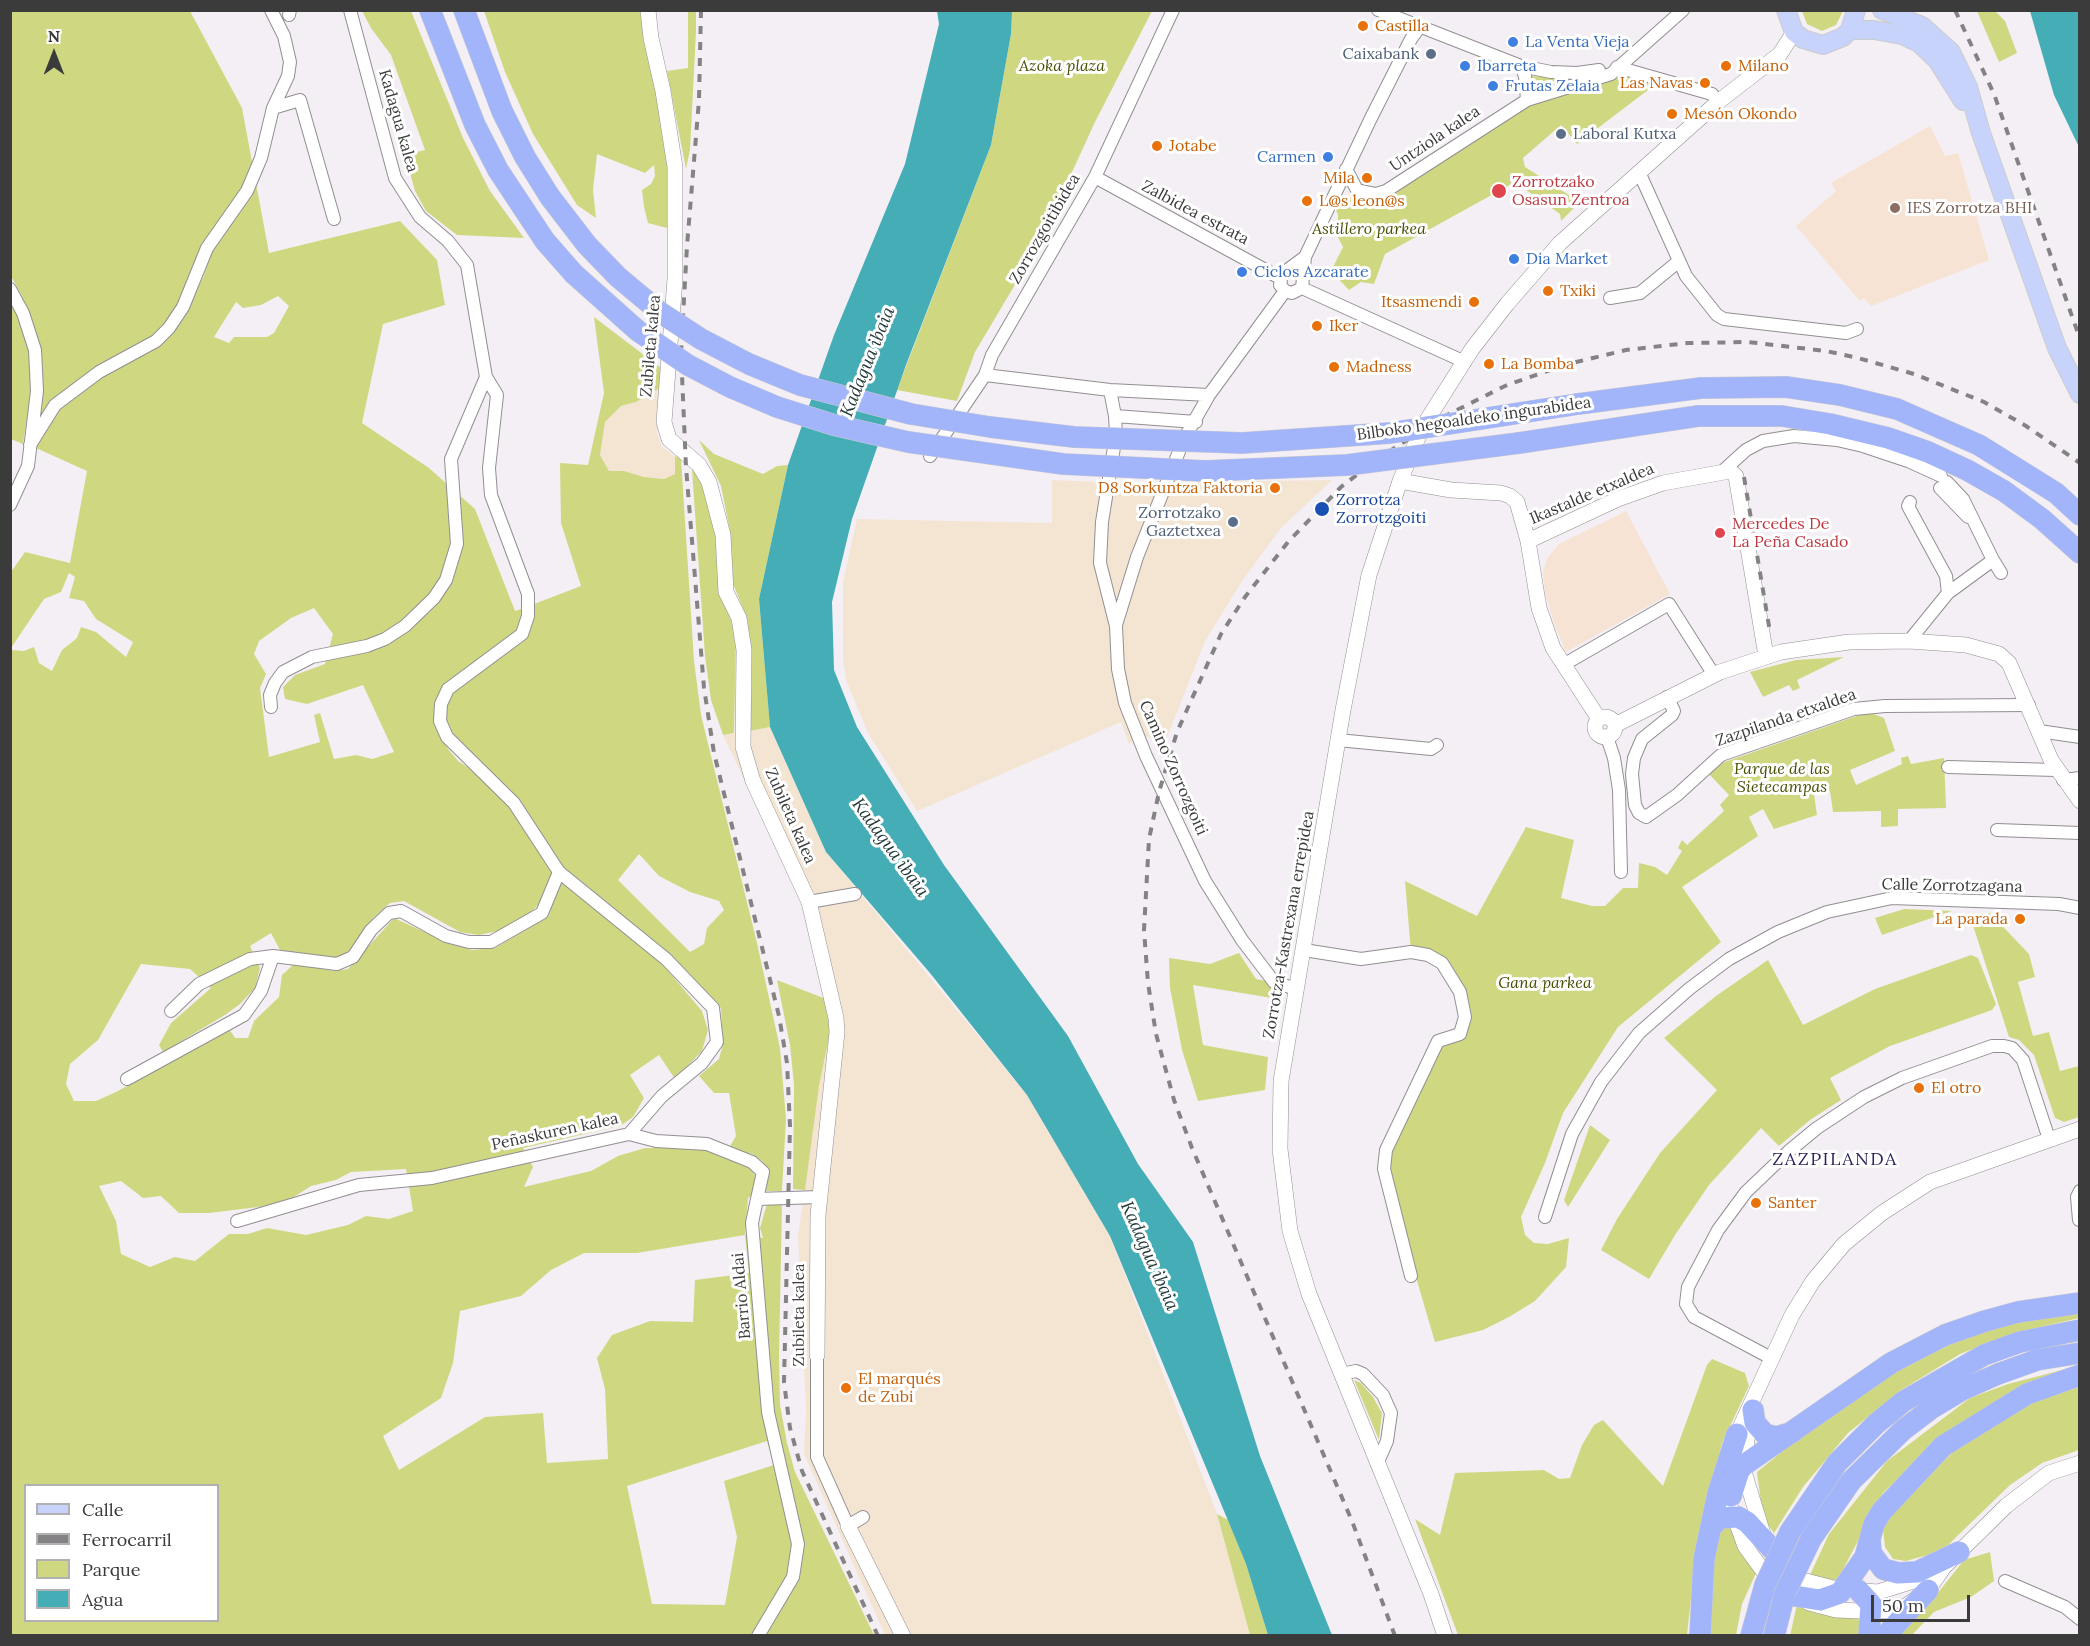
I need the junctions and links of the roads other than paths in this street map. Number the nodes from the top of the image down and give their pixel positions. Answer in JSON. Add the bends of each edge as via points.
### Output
{"nodes":[{"id":1,"x":271,"y":10,"type":"edge"},
{"id":2,"x":350,"y":10,"type":"edge"},
{"id":3,"x":430,"y":10,"type":"edge"},
{"id":4,"x":464,"y":10,"type":"edge"},
{"id":5,"x":648,"y":10,"type":"edge"},
{"id":6,"x":1173,"y":10,"type":"edge"},
{"id":7,"x":1378,"y":10,"type":"edge"},
{"id":8,"x":1683,"y":10,"type":"edge"},
{"id":9,"x":1786,"y":10,"type":"edge"},
{"id":10,"x":1856,"y":10,"type":"edge"},
{"id":11,"x":1882,"y":10,"type":"edge"},
{"id":12,"x":1419,"y":28,"type":"junction"},
{"id":13,"x":1850,"y":30,"type":"junction"},
{"id":14,"x":1794,"y":32,"type":"junction"},
{"id":15,"x":1521,"y":66,"type":"junction"},
{"id":16,"x":1622,"y":66,"type":"junction"},
{"id":17,"x":1527,"y":100,"type":"junction"},
{"id":18,"x":1718,"y":102,"type":"junction"},
{"id":19,"x":273,"y":108,"type":"junction"},
{"id":20,"x":1981,"y":133,"type":"junction"},
{"id":21,"x":1346,"y":169,"type":"junction"},
{"id":22,"x":1639,"y":172,"type":"junction"},
{"id":23,"x":1095,"y":177,"type":"junction"},
{"id":24,"x":1357,"y":189,"type":"junction"},
{"id":25,"x":1324,"y":218,"type":"junction"},
{"id":26,"x":334,"y":219,"type":"dead end"},
{"id":27,"x":1305,"y":256,"type":"junction"},
{"id":28,"x":1679,"y":261,"type":"junction"},
{"id":29,"x":1280,"y":278,"type":"junction"},
{"id":30,"x":1302,"y":288,"type":"junction"},
{"id":31,"x":10,"y":290,"type":"edge"},
{"id":32,"x":1285,"y":291,"type":"junction"},
{"id":33,"x":1610,"y":298,"type":"dead end"},
{"id":34,"x":1857,"y":329,"type":"dead end"},
{"id":35,"x":1465,"y":362,"type":"junction"},
{"id":36,"x":985,"y":375,"type":"junction"},
{"id":37,"x":486,"y":377,"type":"junction"},
{"id":38,"x":1110,"y":390,"type":"junction"},
{"id":39,"x":2079,"y":394,"type":"edge"},
{"id":40,"x":1209,"y":395,"type":"junction"},
{"id":41,"x":1115,"y":416,"type":"junction"},
{"id":42,"x":1196,"y":422,"type":"junction"},
{"id":43,"x":30,"y":445,"type":"junction"},
{"id":44,"x":930,"y":456,"type":"dead end"},
{"id":45,"x":1724,"y":470,"type":"junction"},
{"id":46,"x":1400,"y":481,"type":"junction"},
{"id":47,"x":1910,"y":502,"type":"dead end"},
{"id":48,"x":10,"y":505,"type":"edge"},
{"id":49,"x":2079,"y":514,"type":"edge"},
{"id":50,"x":1528,"y":541,"type":"junction"},
{"id":51,"x":2079,"y":553,"type":"edge"},
{"id":52,"x":1993,"y":560,"type":"junction"},
{"id":53,"x":2001,"y":573,"type":"dead end"},
{"id":54,"x":1948,"y":593,"type":"junction"},
{"id":55,"x":1116,"y":626,"type":"junction"},
{"id":56,"x":1909,"y":641,"type":"junction"},
{"id":57,"x":1766,"y":656,"type":"junction"},
{"id":58,"x":1563,"y":664,"type":"junction"},
{"id":59,"x":1714,"y":675,"type":"junction"},
{"id":60,"x":1667,"y":697,"type":"junction"},
{"id":61,"x":2029,"y":705,"type":"junction"},
{"id":62,"x":272,"y":707,"type":"dead end"},
{"id":63,"x":1611,"y":731,"type":"junction"},
{"id":64,"x":2039,"y":731,"type":"junction"},
{"id":65,"x":2079,"y":737,"type":"edge"},
{"id":66,"x":1338,"y":740,"type":"junction"},
{"id":67,"x":1437,"y":745,"type":"dead end"},
{"id":68,"x":1948,"y":767,"type":"dead end"},
{"id":69,"x":2059,"y":775,"type":"junction"},
{"id":70,"x":2079,"y":778,"type":"edge"},
{"id":71,"x":2079,"y":801,"type":"edge"},
{"id":72,"x":1997,"y":830,"type":"dead end"},
{"id":73,"x":2079,"y":833,"type":"edge"},
{"id":74,"x":559,"y":872,"type":"junction"},
{"id":75,"x":1621,"y":872,"type":"dead end"},
{"id":76,"x":855,"y":894,"type":"dead end"},
{"id":77,"x":809,"y":902,"type":"junction"},
{"id":78,"x":2079,"y":908,"type":"edge"},
{"id":79,"x":1304,"y":950,"type":"junction"},
{"id":80,"x":273,"y":956,"type":"junction"},
{"id":81,"x":1296,"y":989,"type":"junction"},
{"id":82,"x":171,"y":1011,"type":"dead end"},
{"id":83,"x":127,"y":1079,"type":"dead end"},
{"id":84,"x":2079,"y":1129,"type":"edge"},
{"id":85,"x":629,"y":1134,"type":"junction"},
{"id":86,"x":2049,"y":1139,"type":"junction"},
{"id":87,"x":2079,"y":1191,"type":"edge"},
{"id":88,"x":820,"y":1197,"type":"junction"},
{"id":89,"x":757,"y":1199,"type":"junction"},
{"id":90,"x":1545,"y":1216,"type":"dead end"},
{"id":91,"x":2079,"y":1220,"type":"edge"},
{"id":92,"x":237,"y":1221,"type":"dead end"},
{"id":93,"x":1411,"y":1276,"type":"dead end"},
{"id":94,"x":2079,"y":1303,"type":"edge"},
{"id":95,"x":2079,"y":1330,"type":"edge"},
{"id":96,"x":2079,"y":1353,"type":"edge"},
{"id":97,"x":817,"y":1355,"type":"joint"},
{"id":98,"x":1771,"y":1358,"type":"junction"},
{"id":99,"x":1341,"y":1374,"type":"junction"},
{"id":100,"x":2079,"y":1375,"type":"edge"},
{"id":101,"x":1753,"y":1405,"type":"junction"},
{"id":102,"x":1793,"y":1432,"type":"junction"},
{"id":103,"x":1737,"y":1434,"type":"junction"},
{"id":104,"x":2079,"y":1463,"type":"edge"},
{"id":105,"x":1377,"y":1464,"type":"junction"},
{"id":106,"x":1744,"y":1466,"type":"junction"},
{"id":107,"x":1733,"y":1506,"type":"junction"},
{"id":108,"x":863,"y":1517,"type":"dead end"},
{"id":109,"x":848,"y":1526,"type":"junction"},
{"id":110,"x":1711,"y":1527,"type":"junction"},
{"id":111,"x":1870,"y":1539,"type":"junction"},
{"id":112,"x":1773,"y":1550,"type":"junction"},
{"id":113,"x":1959,"y":1552,"type":"junction"},
{"id":114,"x":1944,"y":1567,"type":"junction"},
{"id":115,"x":2005,"y":1581,"type":"dead end"},
{"id":116,"x":1851,"y":1590,"type":"junction"},
{"id":117,"x":1928,"y":1590,"type":"junction"},
{"id":118,"x":1790,"y":1594,"type":"junction"},
{"id":119,"x":1872,"y":1611,"type":"junction"},
{"id":120,"x":2079,"y":1619,"type":"edge"},
{"id":121,"x":758,"y":1635,"type":"edge"},
{"id":122,"x":903,"y":1635,"type":"edge"},
{"id":123,"x":1445,"y":1635,"type":"edge"},
{"id":124,"x":1700,"y":1635,"type":"edge"},
{"id":125,"x":1751,"y":1635,"type":"edge"},
{"id":126,"x":1774,"y":1635,"type":"edge"},
{"id":127,"x":1869,"y":1635,"type":"edge"},
{"id":128,"x":1885,"y":1635,"type":"edge"}],
"edges":[{"from":1,"to":19,"type":"street","via":[[284,36],[290,62]]},
{"from":2,"to":37,"type":"street","name":"Kadagua kalea","via":[[395,178],[420,217],[467,264]]},
{"from":3,"to":51,"type":"highway","name":"Bilboko hegoaldeko ingurabidea","bridge":true,"via":[[498,170],[545,241],[574,274],[638,331],[688,365],[777,407],[834,425],[975,454],[1063,464],[1205,471],[1347,465],[1698,416],[1782,416],[1888,438],[1928,452],[2014,498]]},
{"from":4,"to":49,"type":"highway","name":"Bilboko hegoaldeko ingurabidea","bridge":true,"via":[[502,111],[525,157],[587,245],[661,313],[749,364],[800,385],[912,414],[990,427],[1074,437],[1242,443],[1390,433],[1701,388],[1786,387],[1897,409],[1979,445],[2056,493]]},
{"from":5,"to":77,"type":"street","name":"Zubileta kalea","via":[[675,167],[675,279],[664,422],[669,439],[699,465],[709,482],[723,535],[726,592],[739,618],[744,650],[743,747],[753,781]]},
{"from":6,"to":23,"type":"street","name":"Zorrozgoitibidea"},
{"from":7,"to":12,"type":"street"},
{"from":8,"to":16,"type":"street","name":"Untziola kalea"},
{"from":9,"to":14,"type":"main road"},
{"from":10,"to":13,"type":"main road"},
{"from":11,"to":20,"type":"main road","via":[[1922,26],[1951,52],[1968,87]]},
{"from":12,"to":15,"type":"street"},
{"from":12,"to":21,"type":"street"},
{"from":13,"to":14,"type":"main road","via":[[1823,45]]},
{"from":13,"to":20,"type":"main road","via":[[1902,35],[1918,43],[1937,60]]},
{"from":14,"to":18,"type":"street","name":"Zorrotza-Kastrexana errepidea","via":[[1780,54]]},
{"from":15,"to":16,"type":"street","via":[[1577,73]]},
{"from":15,"to":17,"type":"street"},
{"from":16,"to":17,"type":"street","name":"Untziola kalea","via":[[1611,74]]},
{"from":16,"to":18,"type":"street","via":[[1712,94]]},
{"from":17,"to":24,"type":"street","name":"Untziola kalea","via":[[1386,192],[1376,194]]},
{"from":18,"to":22,"type":"street","name":"Zorrotza-Kastrexana errepidea"},
{"from":19,"to":26,"type":"street","via":[[300,100]]},
{"from":19,"to":43,"type":"street","via":[[261,158],[247,192],[207,248],[183,307],[169,328],[156,341],[99,372],[55,405]]},
{"from":20,"to":39,"type":"main road","via":[[2057,348]]},
{"from":21,"to":24,"type":"street"},
{"from":21,"to":25,"type":"street"},
{"from":22,"to":28,"type":"street"},
{"from":22,"to":35,"type":"street","name":"Zorrotza-Kastrexana errepidea","via":[[1560,243],[1507,304]]},
{"from":23,"to":29,"type":"street","name":"Zalbidea estrata"},
{"from":23,"to":36,"type":"street","name":"Zorrozgoitibidea","via":[[997,346]]},
{"from":24,"to":25,"type":"street","via":[[1342,195]]},
{"from":25,"to":27,"type":"street"},
{"from":27,"to":29,"type":"street"},
{"from":27,"to":30,"type":"street"},
{"from":28,"to":33,"type":"street","via":[[1640,294]]},
{"from":28,"to":34,"type":"street","via":[[1702,299],[1724,319],[1846,333]]},
{"from":29,"to":32,"type":"street"},
{"from":30,"to":32,"type":"street","via":[[1292,294]]},
{"from":30,"to":35,"type":"street"},
{"from":31,"to":43,"type":"street","via":[[23,313],[35,350],[37,391]]},
{"from":32,"to":40,"type":"street"},
{"from":35,"to":46,"type":"street","name":"Zorrotza-Kastrexana errepidea","via":[[1422,428]]},
{"from":36,"to":38,"type":"street"},
{"from":36,"to":44,"type":"street","name":"Zorrozgoitibidea"},
{"from":37,"to":62,"type":"street","via":[[451,459],[457,543],[446,580],[434,598],[386,639],[296,664],[283,672],[270,695]]},
{"from":37,"to":74,"type":"street","name":"Peñaskuren kalea","via":[[497,395],[489,468],[492,495],[528,594],[528,616],[522,634],[448,689],[441,704],[440,721],[447,737],[514,803]]},
{"from":38,"to":40,"type":"street"},
{"from":38,"to":41,"type":"street","name":"Camino Zorrozgoiti"},
{"from":40,"to":42,"type":"street"},
{"from":41,"to":42,"type":"street"},
{"from":41,"to":55,"type":"street","name":"Camino Zorrozgoiti","via":[[1100,563]]},
{"from":42,"to":55,"type":"street","via":[[1184,439],[1137,557]]},
{"from":43,"to":48,"type":"street","via":[[28,466]]},
{"from":45,"to":50,"type":"street","name":"Ikastalde etxaldea","via":[[1663,483],[1618,499]]},
{"from":45,"to":52,"type":"street","via":[[1746,450],[1779,437],[1837,440],[1895,456],[1943,482],[1963,499]]},
{"from":45,"to":57,"type":"street","via":[[1736,476]]},
{"from":46,"to":50,"type":"street","via":[[1510,496],[1521,511]]},
{"from":46,"to":66,"type":"street","name":"Zorrotza-Kastrexana errepidea","via":[[1369,575]]},
{"from":47,"to":54,"type":"street","via":[[1912,513],[1946,576]]},
{"from":50,"to":58,"type":"street","via":[[1539,608]]},
{"from":52,"to":53,"type":"street"},
{"from":52,"to":54,"type":"street"},
{"from":54,"to":56,"type":"street"},
{"from":55,"to":81,"type":"street","name":"Camino Zorrozgoiti","via":[[1118,669],[1125,703],[1205,881],[1274,982]]},
{"from":56,"to":57,"type":"street","via":[[1849,642]]},
{"from":56,"to":61,"type":"street","via":[[1966,645],[1999,654],[2008,663]]},
{"from":57,"to":59,"type":"street"},
{"from":58,"to":59,"type":"street","via":[[1669,604]]},
{"from":58,"to":63,"type":"street","via":[[1599,719],[1609,718]]},
{"from":59,"to":60,"type":"street"},
{"from":60,"to":61,"type":"street","name":"Zazpilanda etxaldea","via":[[1672,715],[1642,739],[1634,758],[1635,805],[1646,817],[1721,755],[1854,709]]},
{"from":60,"to":63,"type":"street"},
{"from":61,"to":64,"type":"street"},
{"from":63,"to":75,"type":"street","via":[[1619,790]]},
{"from":64,"to":65,"type":"street"},
{"from":64,"to":69,"type":"street"},
{"from":66,"to":67,"type":"street","via":[[1431,749]]},
{"from":66,"to":79,"type":"street","name":"Zorrotza-Kastrexana errepidea"},
{"from":68,"to":69,"type":"street"},
{"from":69,"to":70,"type":"street"},
{"from":69,"to":71,"type":"street"},
{"from":72,"to":73,"type":"street"},
{"from":74,"to":80,"type":"street","via":[[542,913],[491,942],[446,936],[401,911],[389,913],[370,930],[353,957],[337,964]]},
{"from":74,"to":85,"type":"street","name":"Peñaskuren kalea","via":[[666,958],[713,1008],[717,1042],[702,1063],[662,1096]]},
{"from":76,"to":77,"type":"street"},
{"from":77,"to":88,"type":"street","name":"Zubileta kalea","via":[[837,1032]]},
{"from":78,"to":90,"type":"street","name":"Calle Zorrotzagana","via":[[1892,898],[1827,912],[1778,932],[1729,959],[1639,1033],[1601,1082],[1572,1134]]},
{"from":79,"to":81,"type":"street","name":"Zorrotza-Kastrexana errepidea"},
{"from":79,"to":93,"type":"street","via":[[1361,959],[1411,952],[1428,955],[1442,963],[1460,992],[1465,1017],[1460,1034],[1438,1041],[1386,1150],[1384,1169]]},
{"from":80,"to":82,"type":"street","via":[[250,959],[199,984]]},
{"from":80,"to":83,"type":"street","via":[[261,991],[244,1015]]},
{"from":81,"to":99,"type":"street","name":"Zorrotza-Kastrexana errepidea","via":[[1281,1081],[1284,1192],[1299,1264]]},
{"from":84,"to":86,"type":"street"},
{"from":85,"to":89,"type":"street","name":"Barrio Aldai","via":[[656,1141],[707,1144],[752,1162],[763,1172]]},
{"from":85,"to":92,"type":"street","name":"Peñaskuren kalea","via":[[432,1178],[359,1185]]},
{"from":86,"to":98,"type":"street","via":[[1929,1182],[1864,1226],[1814,1281]]},
{"from":86,"to":98,"type":"street","via":[[2024,1060],[2012,1047],[2004,1046],[1992,1046],[1902,1078],[1817,1128],[1746,1192],[1718,1230],[1688,1287],[1686,1304],[1694,1317]]},
{"from":87,"to":91,"type":"street"},
{"from":88,"to":89,"type":"street"},
{"from":88,"to":97,"type":"street","name":"Zubileta kalea"},
{"from":89,"to":121,"type":"street","name":"Barrio Aldai","via":[[752,1222],[768,1412],[798,1544],[793,1577]]},
{"from":94,"to":102,"type":"highway","via":[[2018,1312],[1945,1335],[1891,1363]]},
{"from":95,"to":125,"type":"highway","bridge":true,"via":[[1984,1355],[1904,1401],[1877,1423],[1837,1463],[1790,1533],[1765,1585]]},
{"from":96,"to":118,"type":"highway","bridge":true,"via":[[2037,1360],[1962,1390],[1896,1437],[1851,1481],[1811,1539]]},
{"from":97,"to":109,"type":"street","name":"Zubileta kalea","via":[[817,1457]]},
{"from":98,"to":101,"type":"street"},
{"from":99,"to":105,"type":"street","name":"Zorrotza-Kastrexana errepidea"},
{"from":99,"to":105,"type":"street","via":[[1363,1374],[1383,1395],[1391,1413],[1387,1441]]},
{"from":100,"to":111,"type":"highway","via":[[2027,1394],[1943,1446],[1882,1511]]},
{"from":101,"to":102,"type":"highway","via":[[1755,1423],[1765,1434],[1776,1437]]},
{"from":101,"to":103,"type":"street"},
{"from":101,"to":106,"type":"street"},
{"from":102,"to":106,"type":"highway"},
{"from":103,"to":107,"type":"street","via":[[1730,1472]]},
{"from":103,"to":110,"type":"highway"},
{"from":104,"to":113,"type":"street","via":[[2049,1473],[2031,1485]]},
{"from":105,"to":123,"type":"street","name":"Zorrotza-Kastrexana errepidea"},
{"from":106,"to":107,"type":"highway","via":[[1734,1482]]},
{"from":106,"to":112,"type":"street","via":[[1763,1536]]},
{"from":107,"to":110,"type":"highway"},
{"from":107,"to":112,"type":"highway"},
{"from":107,"to":118,"type":"street","via":[[1745,1546],[1772,1583]]},
{"from":108,"to":109,"type":"street"},
{"from":109,"to":122,"type":"street","name":"Zubileta kalea"},
{"from":110,"to":124,"type":"highway","via":[[1704,1559]]},
{"from":111,"to":113,"type":"highway","via":[[1872,1553],[1883,1569],[1898,1573],[1917,1572]]},
{"from":111,"to":116,"type":"highway"},
{"from":112,"to":116,"type":"street","via":[[1783,1566],[1802,1580]]},
{"from":113,"to":114,"type":"street"},
{"from":114,"to":116,"type":"street","via":[[1929,1576],[1878,1592]]},
{"from":114,"to":117,"type":"street"},
{"from":115,"to":120,"type":"street","via":[[2066,1607]]},
{"from":116,"to":118,"type":"highway","via":[[1820,1600]]},
{"from":116,"to":119,"type":"highway","via":[[1872,1604]]},
{"from":117,"to":119,"type":"street","via":[[1906,1606]]},
{"from":117,"to":128,"type":"highway"},
{"from":118,"to":119,"type":"street","via":[[1836,1610]]},
{"from":118,"to":126,"type":"highway"},
{"from":119,"to":127,"type":"highway"}]}
